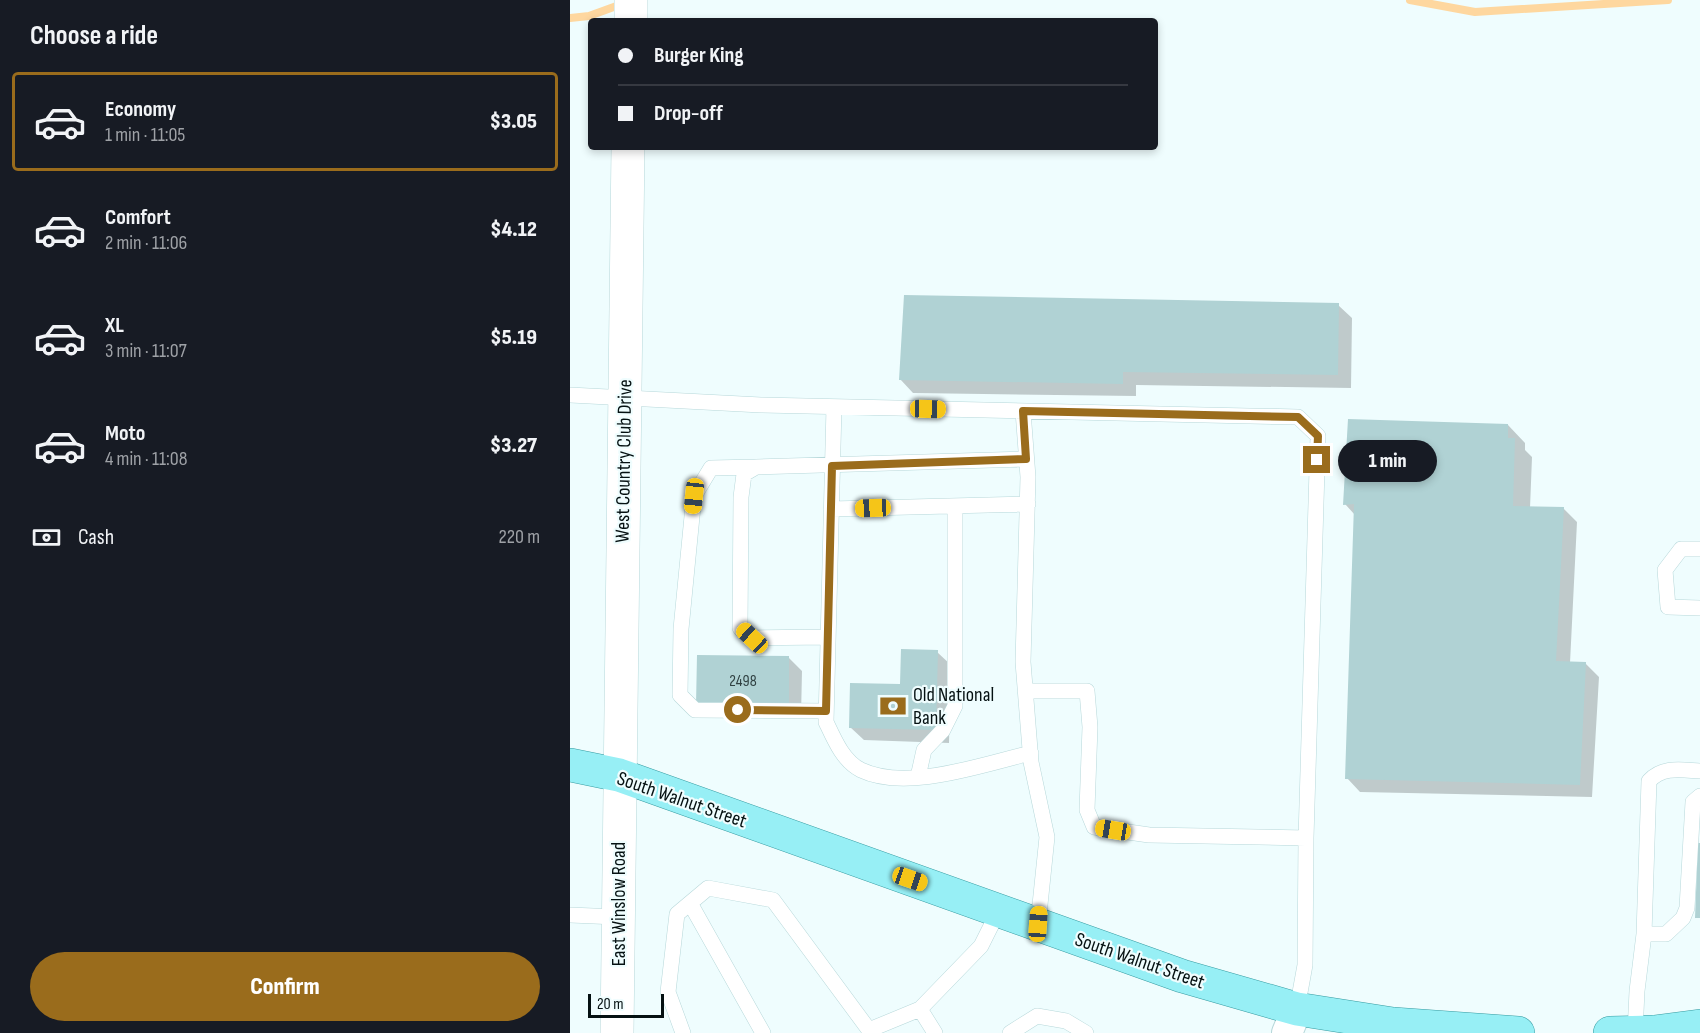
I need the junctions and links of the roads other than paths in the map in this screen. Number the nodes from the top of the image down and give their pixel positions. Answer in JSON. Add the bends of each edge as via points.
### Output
{"nodes":[{"id":1,"x":631,"y":0,"type":"edge"},
{"id":2,"x":631,"y":18,"type":"edge"},
{"id":3,"x":628,"y":150,"type":"edge"},
{"id":4,"x":570,"y":395,"type":"edge"},
{"id":5,"x":624,"y":397,"type":"junction"},
{"id":6,"x":834,"y":407,"type":"junction"},
{"id":7,"x":1023,"y":411,"type":"junction"},
{"id":8,"x":1026,"y":459,"type":"junction"},
{"id":9,"x":832,"y":466,"type":"junction"},
{"id":10,"x":756,"y":467,"type":"junction"},
{"id":11,"x":1028,"y":504,"type":"junction"},
{"id":12,"x":956,"y":506,"type":"junction"},
{"id":13,"x":831,"y":509,"type":"junction"},
{"id":14,"x":1700,"y":549,"type":"edge"},
{"id":15,"x":1700,"y":608,"type":"edge"},
{"id":16,"x":828,"y":637,"type":"junction"},
{"id":17,"x":1025,"y":691,"type":"junction"},
{"id":18,"x":826,"y":711,"type":"junction"},
{"id":19,"x":1031,"y":753,"type":"junction"},
{"id":20,"x":570,"y":765,"type":"edge"},
{"id":21,"x":1700,"y":771,"type":"edge"},
{"id":22,"x":619,"y":775,"type":"junction"},
{"id":23,"x":918,"y":777,"type":"junction"},
{"id":24,"x":1700,"y":796,"type":"edge"},
{"id":25,"x":1306,"y":838,"type":"junction"},
{"id":26,"x":690,"y":903,"type":"junction"},
{"id":27,"x":999,"y":910,"type":"junction"},
{"id":28,"x":570,"y":915,"type":"edge"},
{"id":29,"x":617,"y":917,"type":"junction"},
{"id":30,"x":1038,"y":924,"type":"junction"},
{"id":31,"x":1644,"y":934,"type":"junction"},
{"id":32,"x":920,"y":1009,"type":"junction"},
{"id":33,"x":1292,"y":1021,"type":"edge"},
{"id":34,"x":1700,"y":1026,"type":"edge"},
{"id":35,"x":1398,"y":1029,"type":"edge"},
{"id":36,"x":616,"y":1033,"type":"edge"},
{"id":37,"x":683,"y":1033,"type":"edge"},
{"id":38,"x":763,"y":1033,"type":"edge"},
{"id":39,"x":935,"y":1033,"type":"edge"},
{"id":40,"x":1010,"y":1033,"type":"edge"},
{"id":41,"x":1086,"y":1033,"type":"edge"},
{"id":42,"x":1518,"y":1033,"type":"edge"},
{"id":43,"x":1610,"y":1033,"type":"edge"},
{"id":44,"x":1635,"y":1033,"type":"edge"}],
"edges":[{"from":1,"to":2,"type":"main road"},
{"from":3,"to":5,"type":"main road","name":"West Country Club Drive"},
{"from":4,"to":5,"type":"lane"},
{"from":5,"to":6,"type":"lane"},
{"from":5,"to":22,"type":"main road","name":"West Country Club Drive"},
{"from":6,"to":7,"type":"lane"},
{"from":6,"to":9,"type":"lane"},
{"from":7,"to":8,"type":"lane"},
{"from":7,"to":25,"type":"lane","via":[[1298,417],[1318,436]]},
{"from":8,"to":9,"type":"lane"},
{"from":8,"to":11,"type":"lane"},
{"from":9,"to":10,"type":"lane"},
{"from":9,"to":13,"type":"lane"},
{"from":10,"to":16,"type":"lane","via":[[744,474],[741,497],[740,628],[752,638]]},
{"from":10,"to":18,"type":"lane","via":[[711,468],[694,496],[681,629],[680,695],[694,710]]},
{"from":11,"to":12,"type":"lane"},
{"from":11,"to":17,"type":"lane"},
{"from":12,"to":13,"type":"lane"},
{"from":12,"to":23,"type":"lane","via":[[955,706],[943,730],[924,750]]},
{"from":13,"to":16,"type":"lane"},
{"from":14,"to":15,"type":"lane","via":[[1681,549],[1665,570],[1668,607]]},
{"from":16,"to":18,"type":"lane"},
{"from":17,"to":19,"type":"lane"},
{"from":17,"to":25,"type":"lane","via":[[1087,691],[1087,810],[1094,827],[1149,835]]},
{"from":18,"to":23,"type":"lane","via":[[826,722],[840,751],[860,770],[890,778]]},
{"from":19,"to":23,"type":"lane"},
{"from":19,"to":30,"type":"lane","via":[[1047,837]]},
{"from":20,"to":22,"type":"main road","name":"South Walnut Street"},
{"from":21,"to":31,"type":"lane","via":[[1668,770],[1649,781]]},
{"from":22,"to":27,"type":"main road","name":"South Walnut Street"},
{"from":22,"to":29,"type":"main road","name":"East Winslow Road"},
{"from":24,"to":31,"type":"lane","via":[[1693,802],[1687,908],[1683,918],[1666,934]]},
{"from":25,"to":33,"type":"lane","via":[[1305,965]]},
{"from":26,"to":32,"type":"lane","via":[[708,888],[773,900],[869,1030]]},
{"from":26,"to":37,"type":"lane","via":[[676,914],[668,992]]},
{"from":26,"to":38,"type":"lane"},
{"from":27,"to":30,"type":"main road","name":"South Walnut Street"},
{"from":27,"to":32,"type":"lane","via":[[981,946]]},
{"from":28,"to":29,"type":"lane"},
{"from":29,"to":36,"type":"main road","name":"East Winslow Road"},
{"from":30,"to":33,"type":"main road","name":"South Walnut Street"},
{"from":31,"to":44,"type":"lane"},
{"from":32,"to":39,"type":"lane"},
{"from":33,"to":35,"type":"main road","name":"South Walnut Street"},
{"from":34,"to":44,"type":"main road"},
{"from":35,"to":42,"type":"main road","name":"South Walnut Street"},
{"from":40,"to":41,"type":"lane","via":[[1037,1016],[1066,1021]]},
{"from":43,"to":44,"type":"main road"}]}
